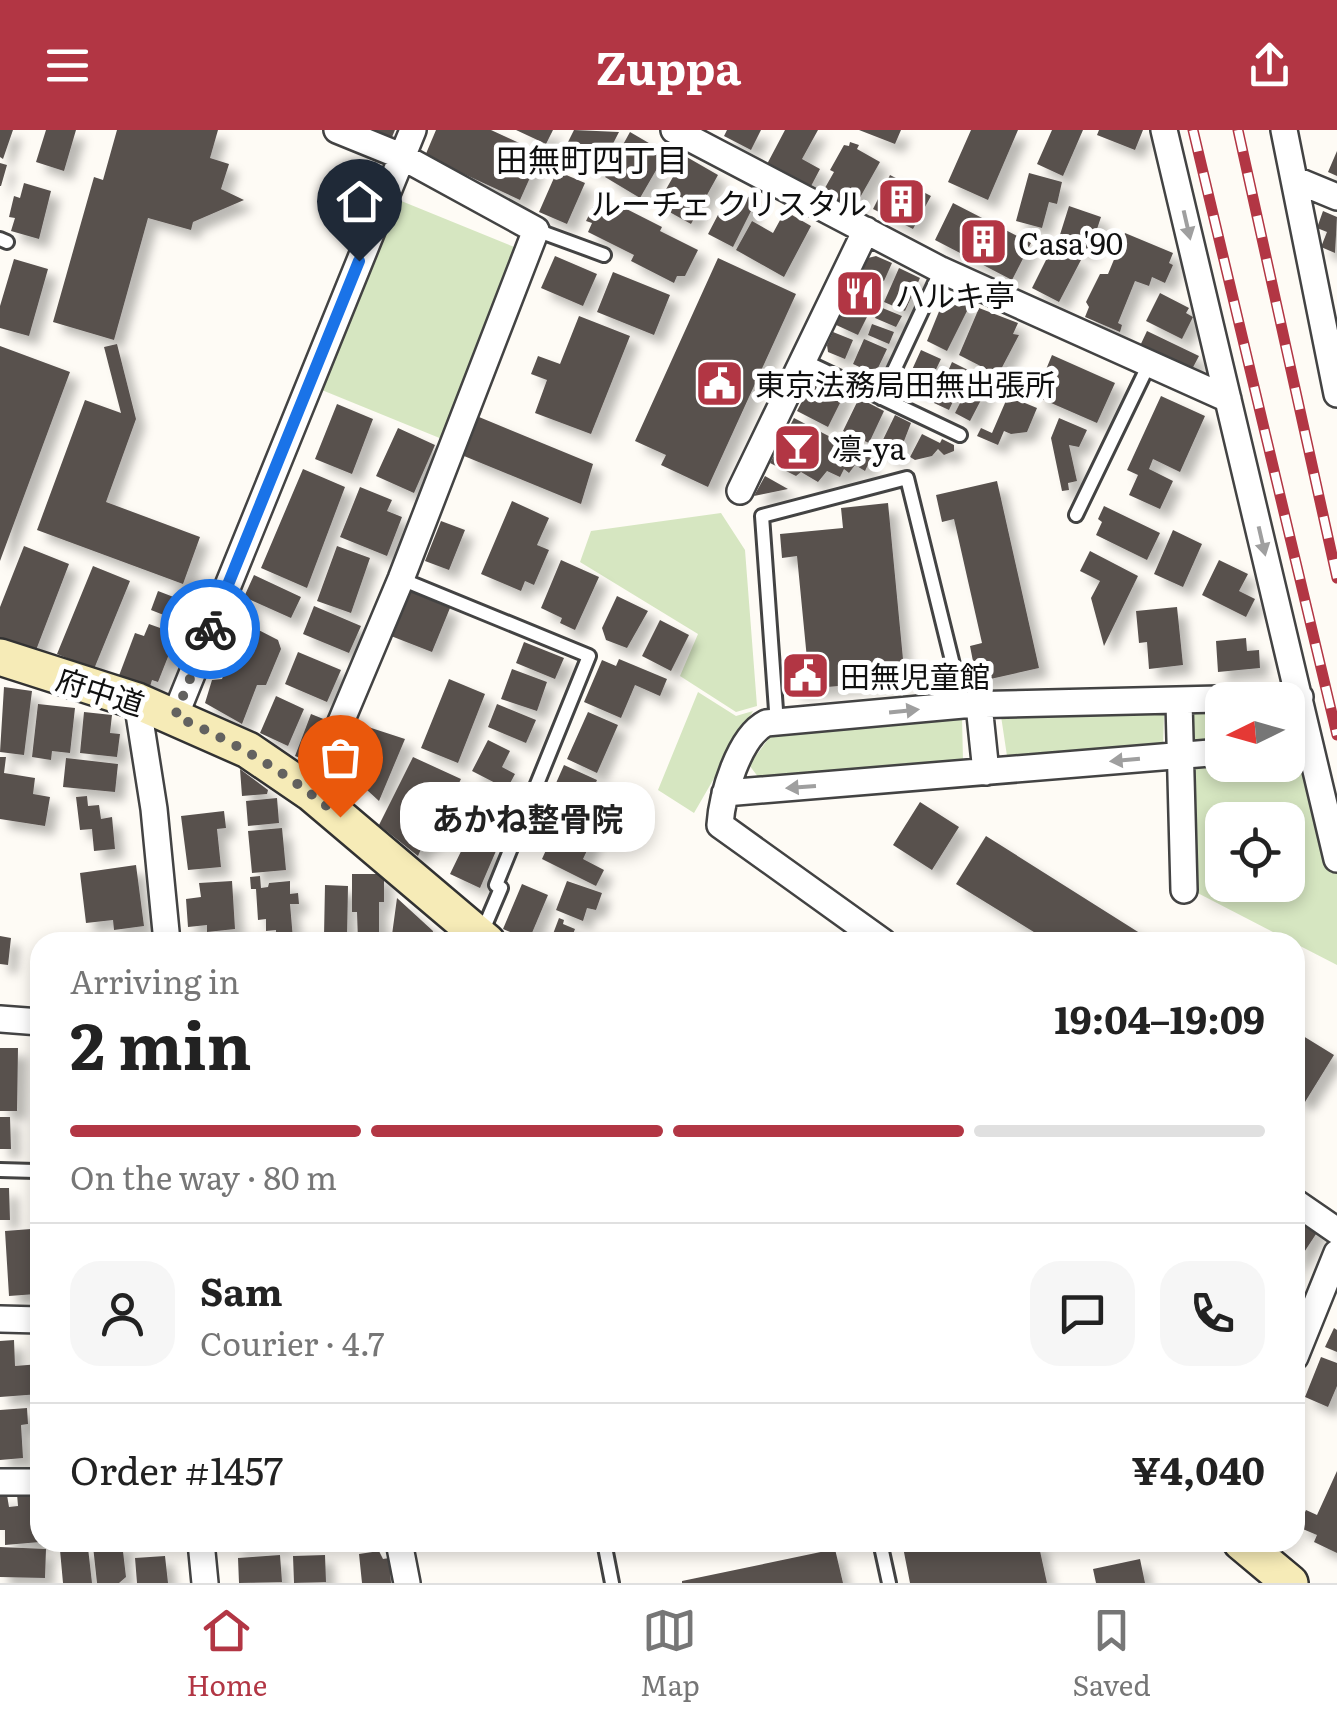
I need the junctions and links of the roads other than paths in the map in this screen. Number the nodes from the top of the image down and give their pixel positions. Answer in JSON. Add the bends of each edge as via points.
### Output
{"nodes":[{"id":1,"x":338,"y":130,"type":"edge"},
{"id":2,"x":413,"y":130,"type":"edge"},
{"id":3,"x":674,"y":130,"type":"edge"},
{"id":4,"x":1164,"y":130,"type":"edge"},
{"id":5,"x":1284,"y":130,"type":"edge"},
{"id":6,"x":401,"y":156,"type":"junction"},
{"id":7,"x":1296,"y":180,"type":"junction"},
{"id":8,"x":1337,"y":197,"type":"edge"},
{"id":9,"x":536,"y":230,"type":"junction"},
{"id":10,"x":866,"y":230,"type":"junction"},
{"id":11,"x":604,"y":255,"type":"dead end"},
{"id":12,"x":941,"y":270,"type":"junction"},
{"id":13,"x":802,"y":360,"type":"junction"},
{"id":14,"x":1149,"y":364,"type":"junction"},
{"id":15,"x":1337,"y":394,"type":"edge"},
{"id":16,"x":880,"y":398,"type":"junction"},
{"id":17,"x":1228,"y":400,"type":"junction"},
{"id":18,"x":960,"y":435,"type":"dead end"},
{"id":19,"x":740,"y":490,"type":"dead end"},
{"id":20,"x":1076,"y":515,"type":"dead end"},
{"id":21,"x":401,"y":579,"type":"junction"},
{"id":22,"x":0,"y":657,"type":"edge"},
{"id":23,"x":1296,"y":682,"type":"edge"},
{"id":24,"x":137,"y":700,"type":"junction"},
{"id":25,"x":1205,"y":701,"type":"edge"},
{"id":26,"x":1178,"y":702,"type":"junction"},
{"id":27,"x":971,"y":705,"type":"junction"},
{"id":28,"x":175,"y":716,"type":"junction"},
{"id":29,"x":776,"y":724,"type":"junction"},
{"id":30,"x":1205,"y":754,"type":"edge"},
{"id":31,"x":1180,"y":756,"type":"junction"},
{"id":32,"x":1305,"y":760,"type":"edge"},
{"id":33,"x":986,"y":772,"type":"junction"},
{"id":34,"x":311,"y":793,"type":"junction"},
{"id":35,"x":725,"y":793,"type":"junction"},
{"id":36,"x":1337,"y":859,"type":"edge"},
{"id":37,"x":1184,"y":890,"type":"dead end"},
{"id":38,"x":167,"y":932,"type":"edge"},
{"id":39,"x":475,"y":932,"type":"edge"},
{"id":40,"x":487,"y":932,"type":"edge"},
{"id":41,"x":870,"y":932,"type":"edge"},
{"id":42,"x":0,"y":1018,"type":"edge"},
{"id":43,"x":30,"y":1021,"type":"edge"},
{"id":44,"x":0,"y":1170,"type":"edge"},
{"id":45,"x":30,"y":1171,"type":"edge"},
{"id":46,"x":1305,"y":1209,"type":"edge"},
{"id":47,"x":1337,"y":1231,"type":"edge"},
{"id":48,"x":1337,"y":1253,"type":"edge"},
{"id":49,"x":0,"y":1320,"type":"edge"},
{"id":50,"x":30,"y":1320,"type":"edge"},
{"id":51,"x":1305,"y":1332,"type":"edge"},
{"id":52,"x":0,"y":1482,"type":"edge"},
{"id":53,"x":30,"y":1482,"type":"edge"},
{"id":54,"x":203,"y":1552,"type":"edge"},
{"id":55,"x":401,"y":1552,"type":"edge"},
{"id":56,"x":606,"y":1552,"type":"edge"},
{"id":57,"x":882,"y":1552,"type":"edge"},
{"id":58,"x":1253,"y":1552,"type":"edge"},
{"id":59,"x":205,"y":1583,"type":"edge"},
{"id":60,"x":407,"y":1583,"type":"edge"},
{"id":61,"x":612,"y":1583,"type":"edge"},
{"id":62,"x":889,"y":1583,"type":"edge"},
{"id":63,"x":1290,"y":1583,"type":"edge"}],
"edges":[{"from":1,"to":6,"type":"street"},
{"from":2,"to":6,"type":"street"},
{"from":3,"to":10,"type":"street"},
{"from":4,"to":17,"type":"street","one_way":true},
{"from":5,"to":7,"type":"street"},
{"from":6,"to":9,"type":"street"},
{"from":6,"to":28,"type":"street"},
{"from":7,"to":8,"type":"street"},
{"from":7,"to":15,"type":"street"},
{"from":9,"to":11,"type":"lane"},
{"from":9,"to":21,"type":"street"},
{"from":10,"to":12,"type":"street"},
{"from":10,"to":13,"type":"street"},
{"from":12,"to":14,"type":"street"},
{"from":12,"to":16,"type":"lane"},
{"from":13,"to":16,"type":"lane"},
{"from":13,"to":19,"type":"street"},
{"from":14,"to":17,"type":"street"},
{"from":14,"to":20,"type":"lane"},
{"from":16,"to":18,"type":"lane"},
{"from":17,"to":23,"type":"street","one_way":true},
{"from":21,"to":34,"type":"street"},
{"from":21,"to":40,"type":"lane","via":[[589,656],[496,885],[501,888]]},
{"from":22,"to":24,"type":"street","name":"府中道"},
{"from":24,"to":28,"type":"street","name":"府中道"},
{"from":24,"to":38,"type":"street"},
{"from":25,"to":26,"type":"street"},
{"from":26,"to":27,"type":"street"},
{"from":26,"to":31,"type":"street"},
{"from":29,"to":27,"type":"street","one_way":true},
{"from":27,"to":29,"type":"lane","via":[[907,478],[762,516]]},
{"from":27,"to":33,"type":"street"},
{"from":28,"to":34,"type":"street","name":"府中道","via":[[248,750]]},
{"from":29,"to":35,"type":"street","via":[[758,727]]},
{"from":30,"to":31,"type":"street"},
{"from":31,"to":33,"type":"street","one_way":true},
{"from":31,"to":37,"type":"street"},
{"from":32,"to":36,"type":"street"},
{"from":33,"to":35,"type":"street","one_way":true},
{"from":34,"to":39,"type":"street","name":"府中道"},
{"from":35,"to":41,"type":"street","via":[[720,825]]},
{"from":42,"to":43,"type":"street"},
{"from":44,"to":45,"type":"lane"},
{"from":46,"to":47,"type":"street"},
{"from":48,"to":51,"type":"street"},
{"from":49,"to":50,"type":"street"},
{"from":52,"to":53,"type":"street"},
{"from":54,"to":59,"type":"street"},
{"from":55,"to":60,"type":"street"},
{"from":56,"to":61,"type":"lane"},
{"from":57,"to":62,"type":"lane"},
{"from":58,"to":63,"type":"street"}]}
